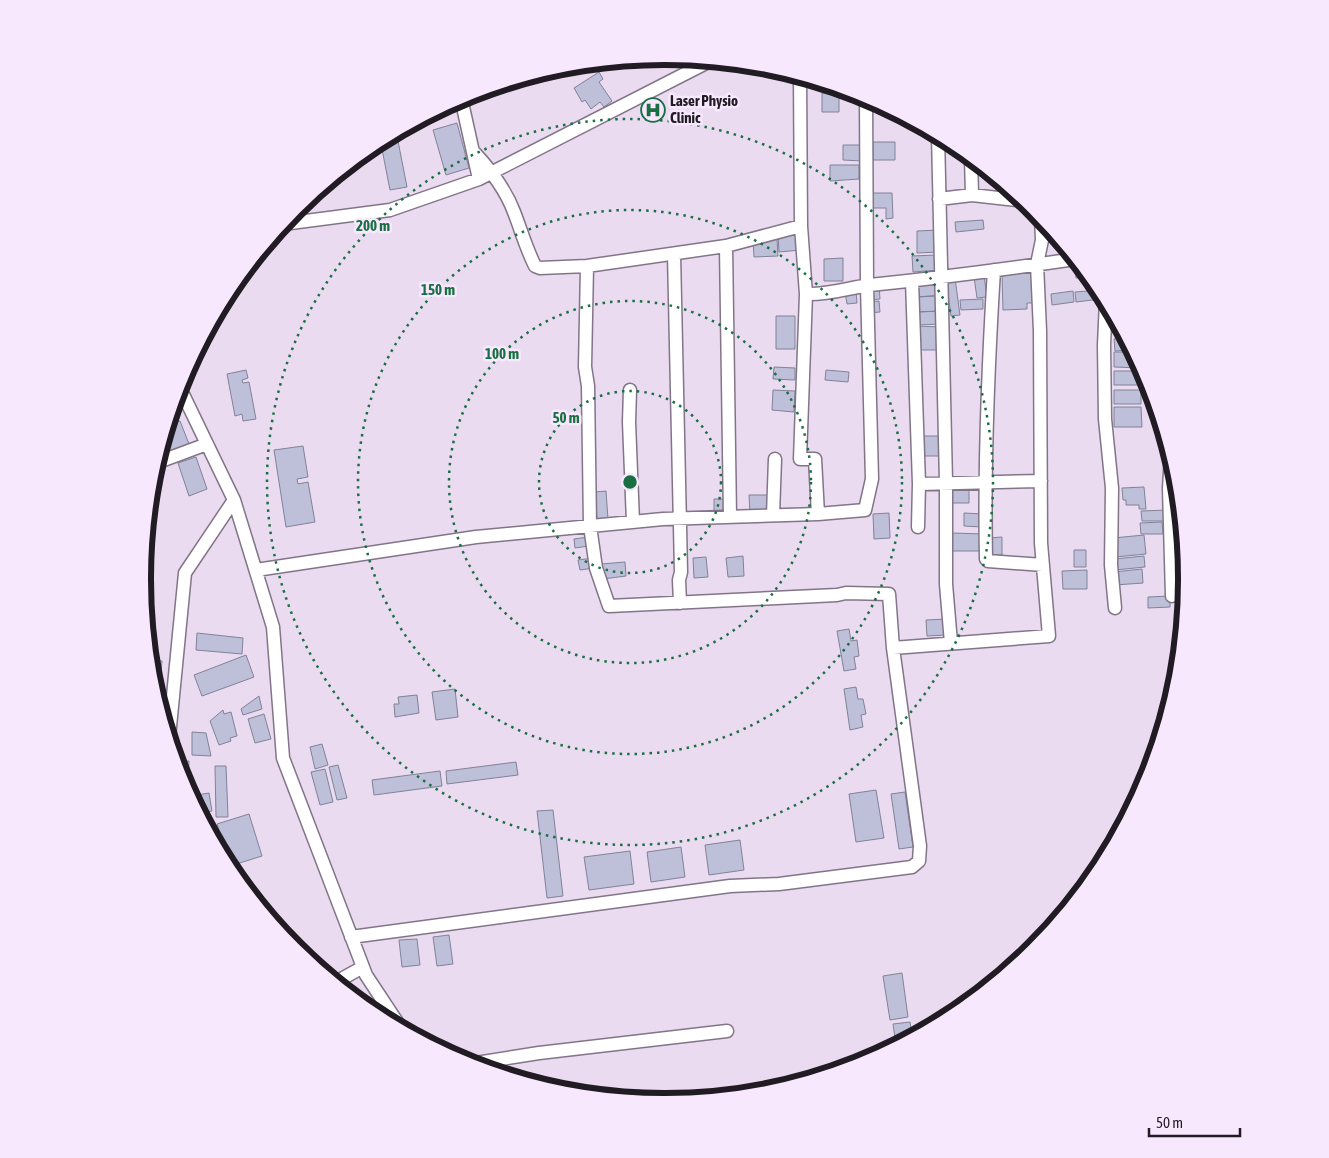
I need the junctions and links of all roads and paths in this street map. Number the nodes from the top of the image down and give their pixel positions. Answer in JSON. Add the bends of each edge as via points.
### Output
{"nodes":[{"id":1,"x":700,"y":66,"type":"edge"},
{"id":2,"x":800,"y":84,"type":"edge"},
{"id":3,"x":463,"y":106,"type":"edge"},
{"id":4,"x":866,"y":106,"type":"edge"},
{"id":5,"x":938,"y":144,"type":"edge"},
{"id":6,"x":473,"y":151,"type":"junction"},
{"id":7,"x":971,"y":167,"type":"edge"},
{"id":8,"x":493,"y":172,"type":"junction"},
{"id":9,"x":480,"y":179,"type":"junction"},
{"id":10,"x":972,"y":195,"type":"junction"},
{"id":11,"x":939,"y":199,"type":"junction"},
{"id":12,"x":1010,"y":199,"type":"edge"},
{"id":13,"x":295,"y":222,"type":"edge"},
{"id":14,"x":801,"y":226,"type":"junction"},
{"id":15,"x":1042,"y":230,"type":"edge"},
{"id":16,"x":726,"y":246,"type":"junction"},
{"id":17,"x":674,"y":254,"type":"junction"},
{"id":18,"x":1067,"y":260,"type":"edge"},
{"id":19,"x":1038,"y":264,"type":"junction"},
{"id":20,"x":587,"y":266,"type":"junction"},
{"id":21,"x":994,"y":270,"type":"junction"},
{"id":22,"x":942,"y":278,"type":"junction"},
{"id":23,"x":912,"y":281,"type":"junction"},
{"id":24,"x":867,"y":286,"type":"junction"},
{"id":25,"x":806,"y":294,"type":"junction"},
{"id":26,"x":1105,"y":315,"type":"edge"},
{"id":27,"x":630,"y":390,"type":"dead end"},
{"id":28,"x":184,"y":397,"type":"edge"},
{"id":29,"x":207,"y":444,"type":"junction"},
{"id":30,"x":775,"y":459,"type":"dead end"},
{"id":31,"x":165,"y":460,"type":"edge"},
{"id":32,"x":1042,"y":481,"type":"junction"},
{"id":33,"x":946,"y":482,"type":"junction"},
{"id":34,"x":984,"y":482,"type":"junction"},
{"id":35,"x":919,"y":484,"type":"junction"},
{"id":36,"x":1170,"y":486,"type":"edge"},
{"id":37,"x":234,"y":500,"type":"junction"},
{"id":38,"x":818,"y":514,"type":"junction"},
{"id":39,"x":773,"y":515,"type":"junction"},
{"id":40,"x":730,"y":517,"type":"junction"},
{"id":41,"x":681,"y":518,"type":"junction"},
{"id":42,"x":633,"y":522,"type":"junction"},
{"id":43,"x":590,"y":526,"type":"junction"},
{"id":44,"x":918,"y":527,"type":"dead end"},
{"id":45,"x":1043,"y":565,"type":"junction"},
{"id":46,"x":256,"y":570,"type":"junction"},
{"id":47,"x":1172,"y":596,"type":"dead end"},
{"id":48,"x":680,"y":602,"type":"junction"},
{"id":49,"x":1115,"y":608,"type":"dead end"},
{"id":50,"x":951,"y":643,"type":"junction"},
{"id":51,"x":893,"y":648,"type":"junction"},
{"id":52,"x":171,"y":720,"type":"edge"},
{"id":53,"x":352,"y":938,"type":"junction"},
{"id":54,"x":363,"y":967,"type":"junction"},
{"id":55,"x":342,"y":979,"type":"edge"},
{"id":56,"x":392,"y":1014,"type":"edge"},
{"id":57,"x":727,"y":1031,"type":"dead end"},
{"id":58,"x":487,"y":1061,"type":"edge"}],
"edges":[{"from":1,"to":8,"type":"street"},
{"from":2,"to":14,"type":"street"},
{"from":3,"to":6,"type":"street"},
{"from":4,"to":24,"type":"street"},
{"from":5,"to":11,"type":"street"},
{"from":6,"to":8,"type":"street"},
{"from":6,"to":9,"type":"street"},
{"from":7,"to":10,"type":"street"},
{"from":8,"to":9,"type":"street"},
{"from":8,"to":20,"type":"street","via":[[514,210],[525,247],[535,266]]},
{"from":9,"to":13,"type":"street","via":[[390,210]]},
{"from":10,"to":11,"type":"street"},
{"from":10,"to":12,"type":"street"},
{"from":11,"to":22,"type":"street"},
{"from":14,"to":16,"type":"street"},
{"from":14,"to":25,"type":"street"},
{"from":15,"to":19,"type":"street"},
{"from":16,"to":17,"type":"street"},
{"from":16,"to":40,"type":"street"},
{"from":17,"to":20,"type":"street"},
{"from":17,"to":41,"type":"street"},
{"from":18,"to":19,"type":"street"},
{"from":19,"to":21,"type":"street"},
{"from":19,"to":32,"type":"street"},
{"from":20,"to":43,"type":"street","via":[[585,367]]},
{"from":21,"to":22,"type":"street"},
{"from":21,"to":34,"type":"street"},
{"from":22,"to":23,"type":"street"},
{"from":22,"to":33,"type":"street"},
{"from":23,"to":24,"type":"street"},
{"from":23,"to":35,"type":"street"},
{"from":24,"to":25,"type":"street","via":[[823,295]]},
{"from":24,"to":38,"type":"street","via":[[872,479],[864,510]]},
{"from":25,"to":38,"type":"street","via":[[800,459],[815,459]]},
{"from":26,"to":49,"type":"street","via":[[1105,419],[1112,488],[1111,565]]},
{"from":27,"to":42,"type":"street"},
{"from":28,"to":29,"type":"street"},
{"from":29,"to":31,"type":"street"},
{"from":29,"to":37,"type":"street"},
{"from":30,"to":39,"type":"street"},
{"from":32,"to":34,"type":"street"},
{"from":32,"to":45,"type":"street"},
{"from":33,"to":34,"type":"street"},
{"from":33,"to":35,"type":"street"},
{"from":33,"to":50,"type":"street","via":[[946,584]]},
{"from":34,"to":45,"type":"street","via":[[987,561]]},
{"from":35,"to":44,"type":"street"},
{"from":36,"to":47,"type":"street"},
{"from":37,"to":46,"type":"street"},
{"from":37,"to":52,"type":"street","via":[[185,573]]},
{"from":38,"to":39,"type":"street"},
{"from":39,"to":40,"type":"street"},
{"from":40,"to":41,"type":"street"},
{"from":41,"to":42,"type":"street"},
{"from":41,"to":48,"type":"street"},
{"from":42,"to":43,"type":"street"},
{"from":43,"to":46,"type":"street","via":[[476,536]]},
{"from":43,"to":48,"type":"street","via":[[596,568],[609,606]]},
{"from":45,"to":50,"type":"street","via":[[1048,636]]},
{"from":46,"to":53,"type":"street","via":[[273,627],[283,758]]},
{"from":48,"to":51,"type":"street","via":[[846,593],[889,594]]},
{"from":50,"to":51,"type":"street"},
{"from":51,"to":53,"type":"street","via":[[920,846],[919,861],[912,867],[779,884],[730,886]]},
{"from":53,"to":54,"type":"street"},
{"from":54,"to":55,"type":"street"},
{"from":54,"to":56,"type":"street"},
{"from":57,"to":58,"type":"street"}]}
